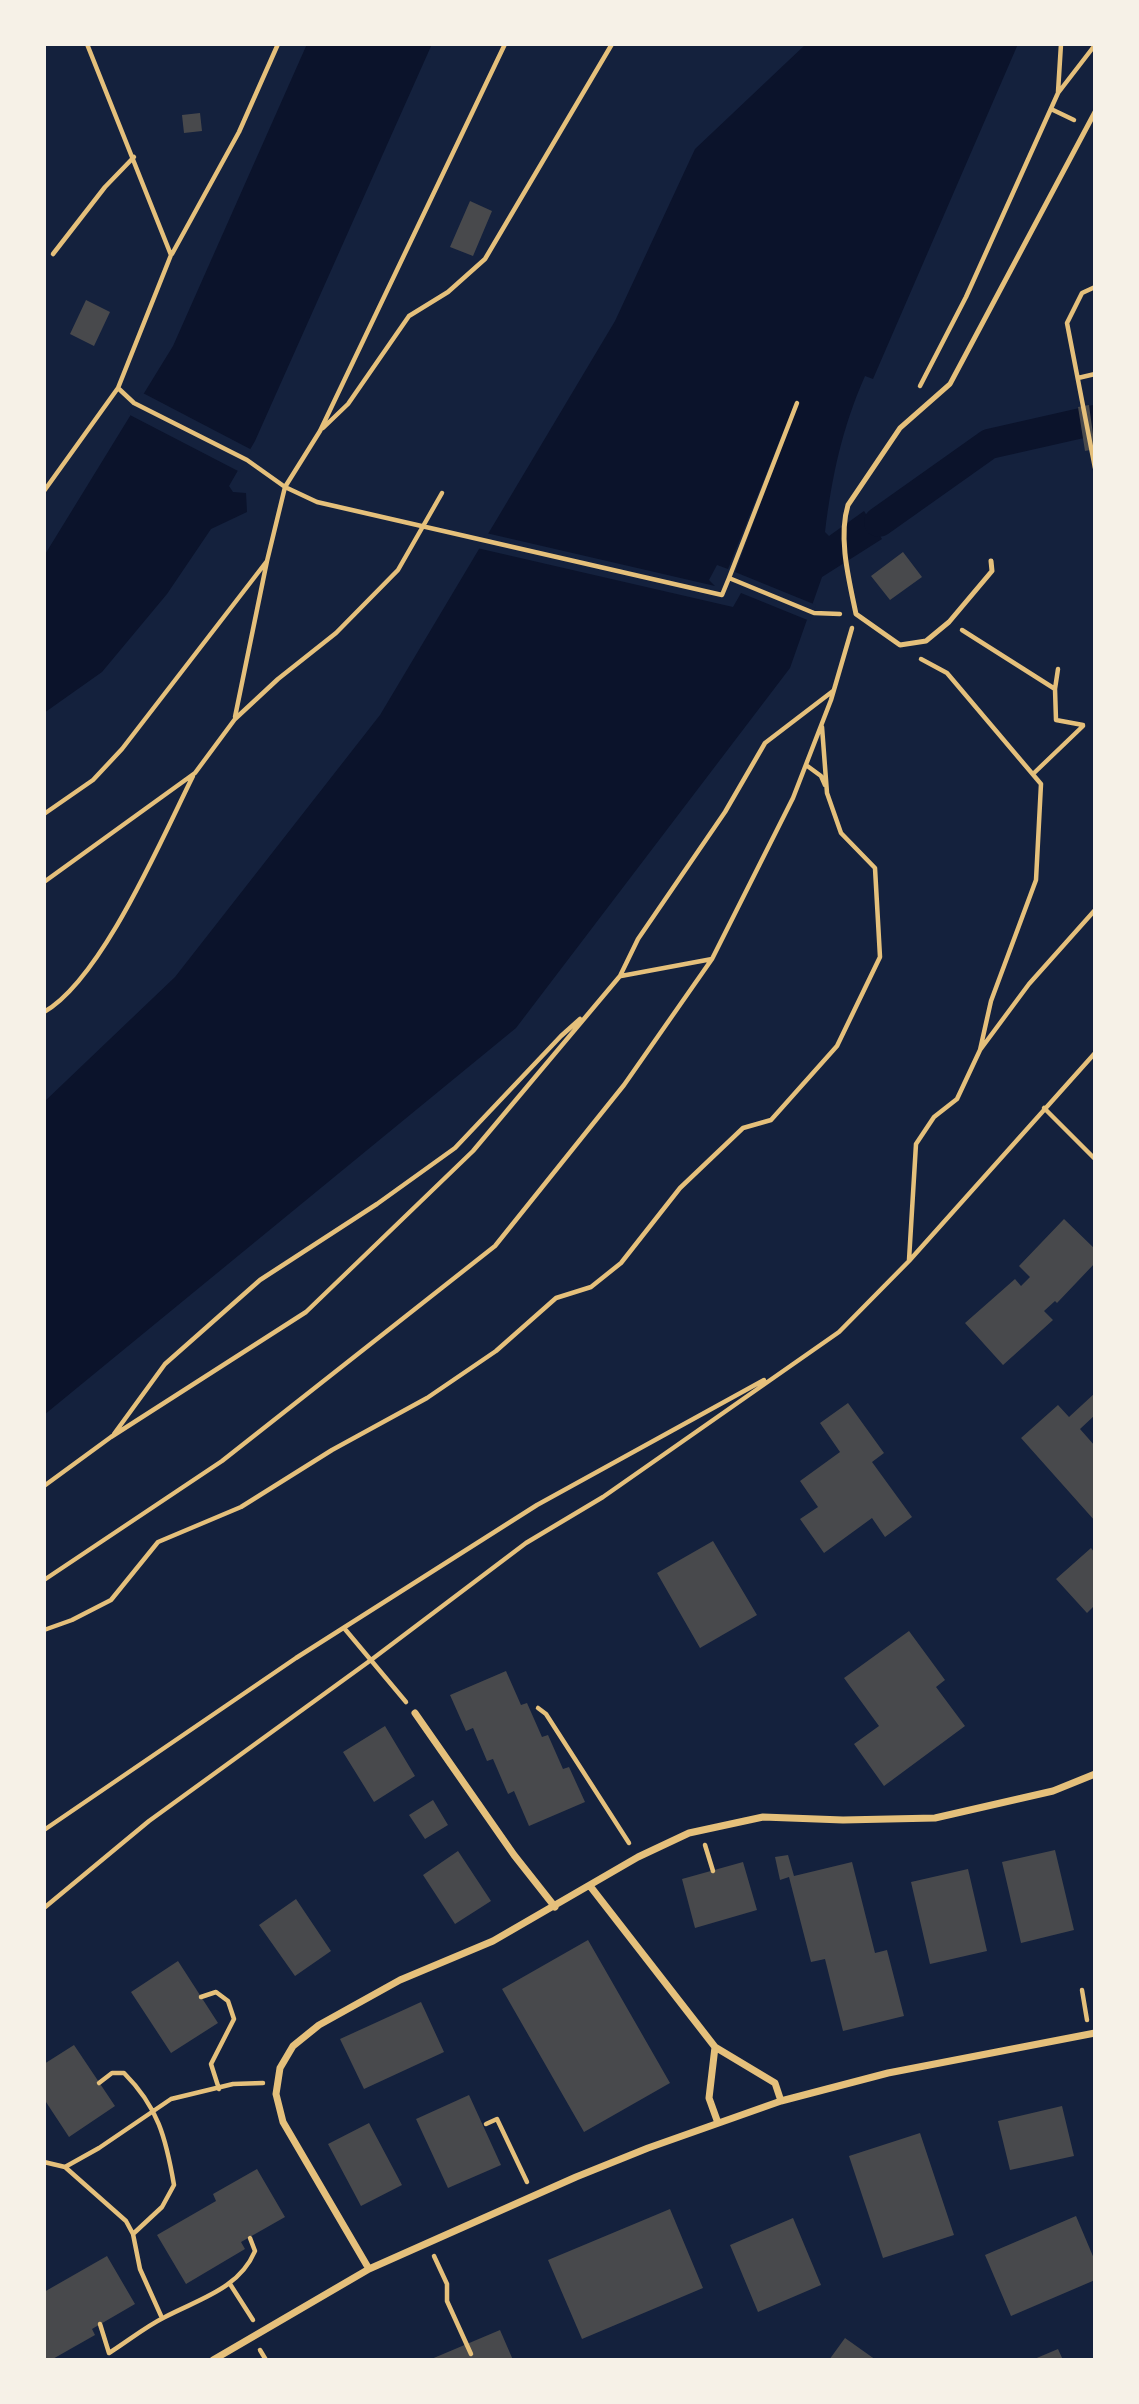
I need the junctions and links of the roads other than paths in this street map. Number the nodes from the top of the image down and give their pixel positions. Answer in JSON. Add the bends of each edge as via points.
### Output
{"nodes":[{"id":1,"x":1095,"y":112,"type":"edge"},
{"id":2,"x":991,"y":561,"type":"dead end"},
{"id":3,"x":415,"y":1713,"type":"road end"},
{"id":4,"x":1095,"y":1774,"type":"edge"},
{"id":5,"x":590,"y":1886,"type":"junction"},
{"id":6,"x":555,"y":1907,"type":"junction"},
{"id":7,"x":1095,"y":2033,"type":"edge"},
{"id":8,"x":715,"y":2047,"type":"junction"},
{"id":9,"x":781,"y":2101,"type":"junction"},
{"id":10,"x":718,"y":2123,"type":"junction"},
{"id":11,"x":369,"y":2269,"type":"junction"},
{"id":12,"x":213,"y":2360,"type":"edge"}],
"edges":[{"from":1,"to":2,"type":"lane","via":[[950,384],[900,428],[848,505],[844,519],[856,614],[900,645],[926,641],[949,622],[992,571]]},
{"from":3,"to":6,"type":"street"},
{"from":4,"to":5,"type":"street","via":[[1053,1791],[935,1818],[763,1817],[689,1833]]},
{"from":5,"to":6,"type":"street"},
{"from":5,"to":8,"type":"street"},
{"from":6,"to":11,"type":"street","via":[[493,1941],[400,1980],[319,2025],[293,2046],[280,2067],[276,2094],[283,2122]]},
{"from":7,"to":9,"type":"street","via":[[888,2073]]},
{"from":8,"to":9,"type":"street","via":[[775,2083]]},
{"from":8,"to":10,"type":"street","via":[[709,2098]]},
{"from":9,"to":10,"type":"street"},
{"from":10,"to":11,"type":"street","via":[[534,2195]]},
{"from":11,"to":12,"type":"street"}]}
